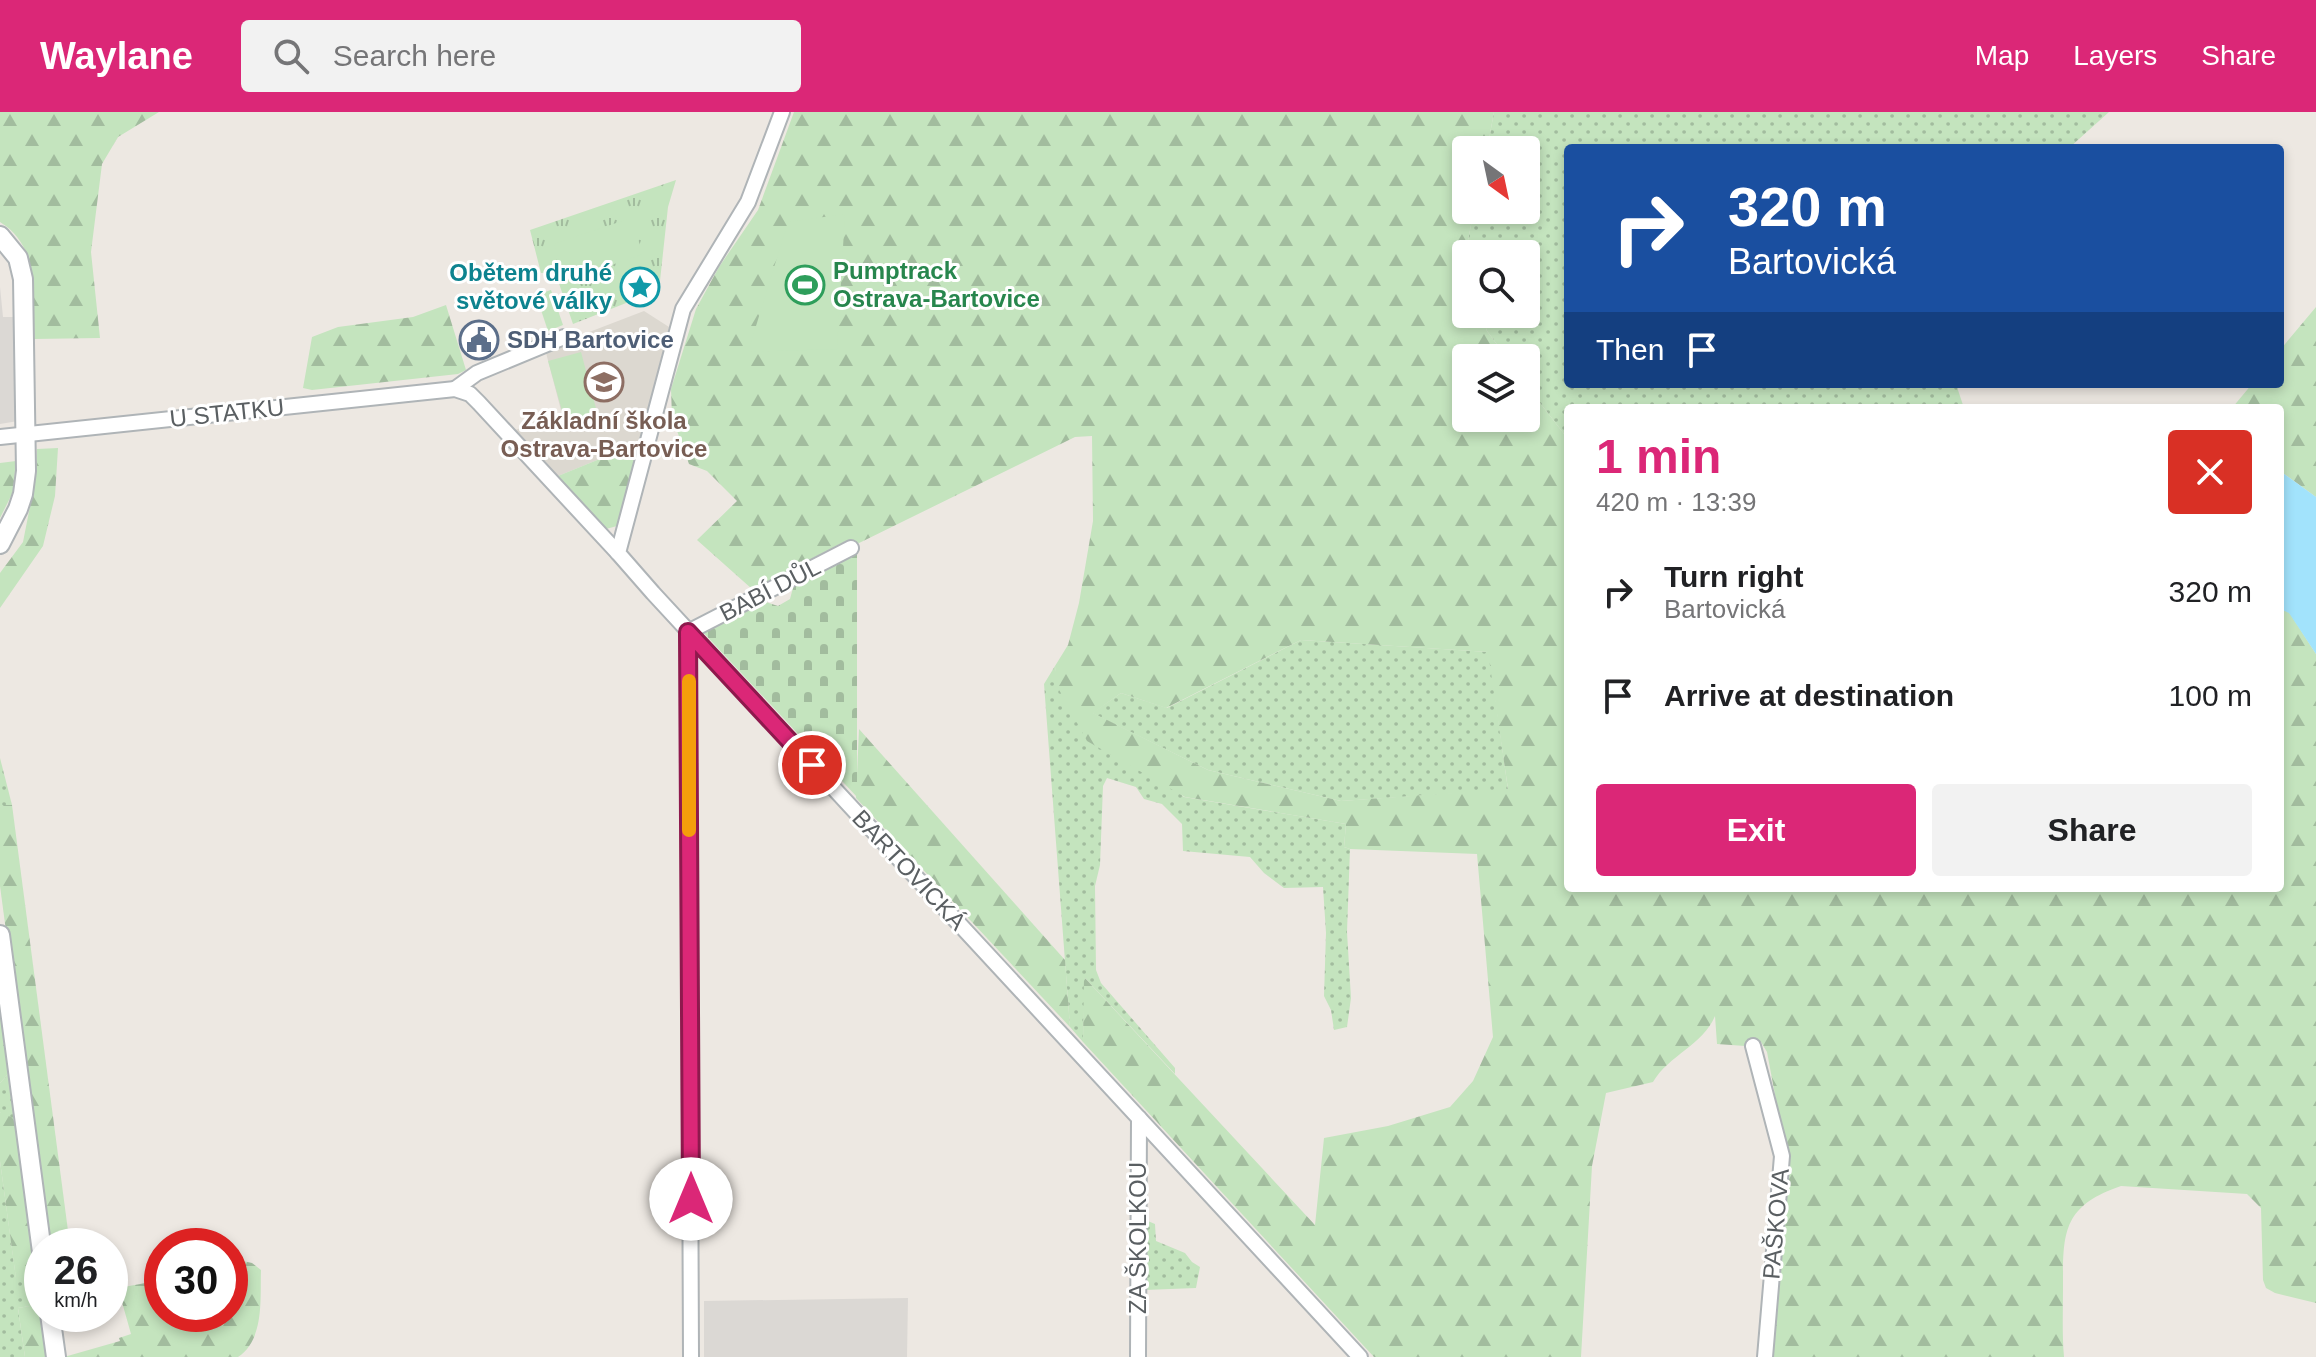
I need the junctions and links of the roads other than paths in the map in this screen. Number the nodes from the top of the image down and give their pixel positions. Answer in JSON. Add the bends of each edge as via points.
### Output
{"nodes":[{"id":1,"x":782,"y":112,"type":"edge"},
{"id":2,"x":0,"y":236,"type":"edge"},
{"id":3,"x":564,"y":337,"type":"dead end"},
{"id":4,"x":455,"y":389,"type":"junction"},
{"id":5,"x":27,"y":434,"type":"junction"},
{"id":6,"x":0,"y":437,"type":"edge"},
{"id":7,"x":0,"y":544,"type":"edge"},
{"id":8,"x":851,"y":548,"type":"dead end"},
{"id":9,"x":618,"y":553,"type":"junction"},
{"id":10,"x":688,"y":632,"type":"junction"},
{"id":11,"x":0,"y":935,"type":"edge"},
{"id":12,"x":1753,"y":1046,"type":"dead end"},
{"id":13,"x":1139,"y":1118,"type":"junction"},
{"id":14,"x":39,"y":1228,"type":"edge"},
{"id":15,"x":53,"y":1332,"type":"edge"},
{"id":16,"x":56,"y":1357,"type":"edge"},
{"id":17,"x":691,"y":1357,"type":"edge"},
{"id":18,"x":1138,"y":1357,"type":"edge"},
{"id":19,"x":1360,"y":1357,"type":"edge"},
{"id":20,"x":1765,"y":1357,"type":"edge"}],
"edges":[{"from":1,"to":9,"type":"street","via":[[748,202],[683,309]]},
{"from":2,"to":5,"type":"street","via":[[18,258],[23,279]]},
{"from":3,"to":4,"type":"street","name":"U STATKU","via":[[477,373]]},
{"from":4,"to":5,"type":"street","name":"U STATKU"},
{"from":4,"to":9,"type":"street","via":[[479,403]]},
{"from":5,"to":6,"type":"street","name":"U STATKU"},
{"from":5,"to":7,"type":"street","via":[[23,494]]},
{"from":8,"to":10,"type":"street","name":"BABÍ DŮL"},
{"from":9,"to":10,"type":"street","name":"BARTOVICKÁ"},
{"from":10,"to":13,"type":"street","name":"BARTOVICKÁ"},
{"from":10,"to":17,"type":"street"},
{"from":11,"to":14,"type":"street"},
{"from":12,"to":20,"type":"street","name":"PAŠKOVA","via":[[1782,1156]]},
{"from":13,"to":18,"type":"street","name":"ZA ŠKOLKOU"},
{"from":13,"to":19,"type":"street","name":"BARTOVICKÁ"},
{"from":15,"to":16,"type":"street"}]}
